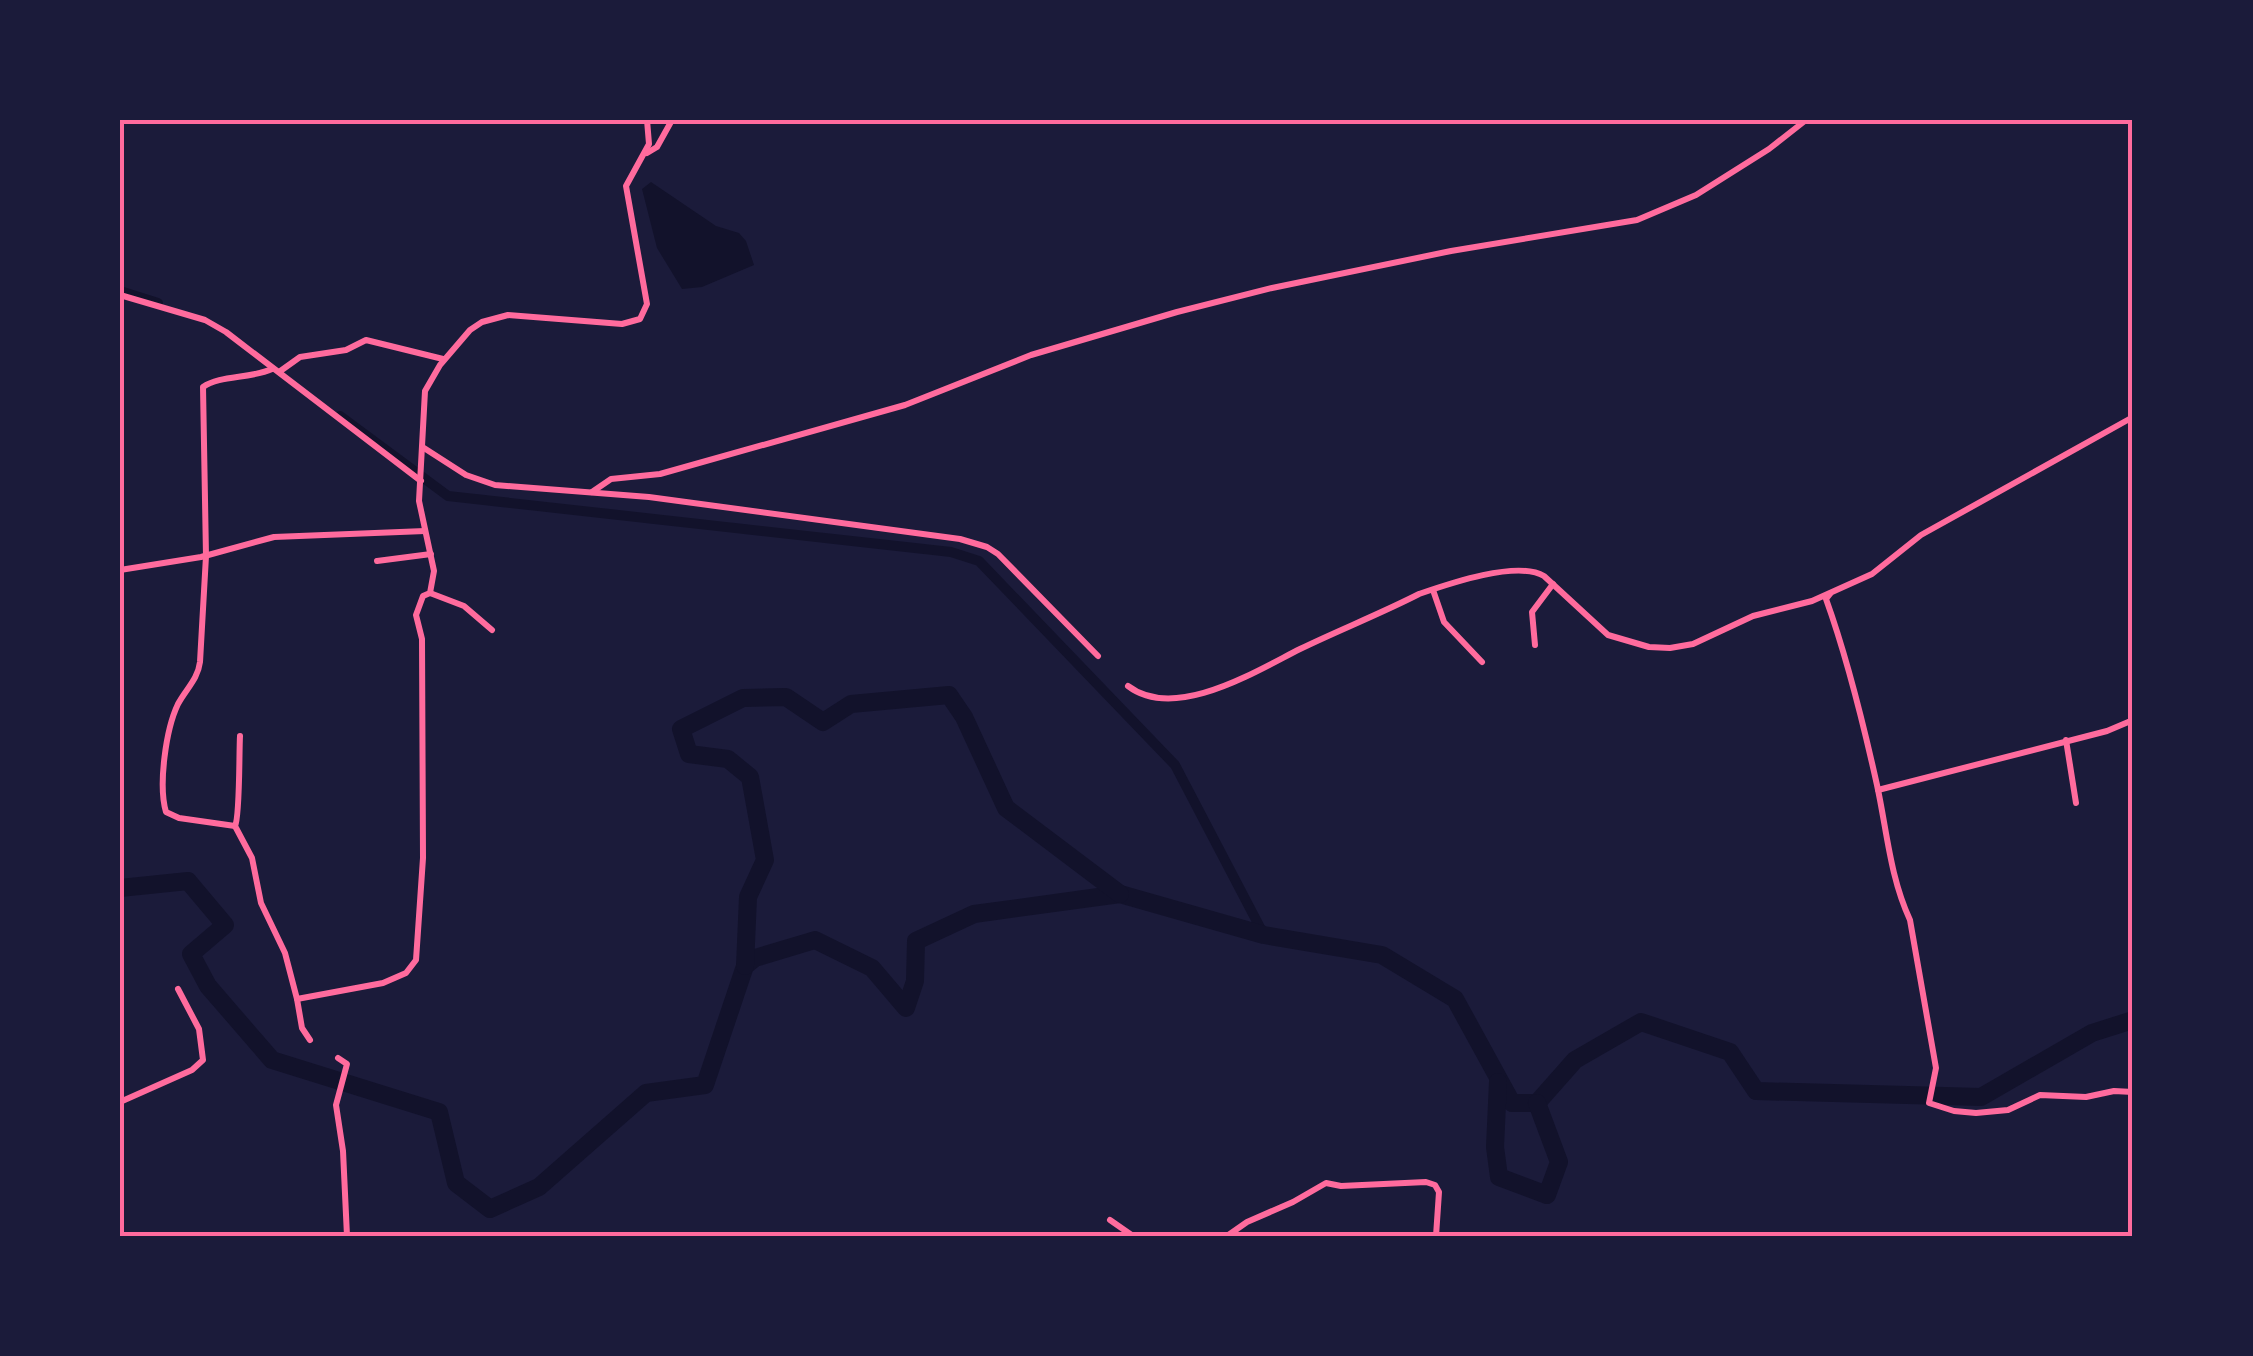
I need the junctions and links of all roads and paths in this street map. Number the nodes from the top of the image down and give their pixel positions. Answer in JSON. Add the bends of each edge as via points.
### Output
{"nodes":[{"id":1,"x":647,"y":120,"type":"edge"},
{"id":2,"x":672,"y":120,"type":"edge"},
{"id":3,"x":1806,"y":120,"type":"edge"},
{"id":4,"x":646,"y":154,"type":"junction"},
{"id":5,"x":120,"y":295,"type":"edge"},
{"id":6,"x":445,"y":359,"type":"junction"},
{"id":7,"x":281,"y":368,"type":"junction"},
{"id":8,"x":2133,"y":417,"type":"edge"},
{"id":9,"x":424,"y":451,"type":"junction"},
{"id":10,"x":421,"y":481,"type":"junction"},
{"id":11,"x":592,"y":492,"type":"junction"},
{"id":12,"x":425,"y":531,"type":"junction"},
{"id":13,"x":431,"y":554,"type":"junction"},
{"id":14,"x":206,"y":556,"type":"junction"},
{"id":15,"x":377,"y":560,"type":"dead end"},
{"id":16,"x":120,"y":570,"type":"edge"},
{"id":17,"x":1553,"y":584,"type":"junction"},
{"id":18,"x":1433,"y":589,"type":"junction"},
{"id":19,"x":430,"y":593,"type":"junction"},
{"id":20,"x":1831,"y":593,"type":"junction"},
{"id":21,"x":492,"y":630,"type":"dead end"},
{"id":22,"x":1536,"y":646,"type":"dead end"},
{"id":23,"x":1098,"y":656,"type":"dead end"},
{"id":24,"x":1482,"y":662,"type":"dead end"},
{"id":25,"x":1128,"y":686,"type":"dead end"},
{"id":26,"x":2133,"y":720,"type":"edge"},
{"id":27,"x":240,"y":736,"type":"dead end"},
{"id":28,"x":2066,"y":740,"type":"junction"},
{"id":29,"x":1878,"y":790,"type":"junction"},
{"id":30,"x":2076,"y":803,"type":"dead end"},
{"id":31,"x":235,"y":826,"type":"junction"},
{"id":32,"x":178,"y":988,"type":"dead end"},
{"id":33,"x":298,"y":999,"type":"junction"},
{"id":34,"x":310,"y":1040,"type":"dead end"},
{"id":35,"x":338,"y":1058,"type":"dead end"},
{"id":36,"x":2133,"y":1092,"type":"edge"},
{"id":37,"x":120,"y":1102,"type":"edge"},
{"id":38,"x":1110,"y":1220,"type":"dead end"},
{"id":39,"x":347,"y":1236,"type":"edge"},
{"id":40,"x":1133,"y":1236,"type":"edge"},
{"id":41,"x":1226,"y":1236,"type":"edge"},
{"id":42,"x":1436,"y":1236,"type":"edge"}],
"edges":[{"from":1,"to":4,"type":"street"},
{"from":2,"to":4,"type":"street"},
{"from":3,"to":11,"type":"street","via":[[1696,195],[1638,220],[1451,250],[1177,312],[1030,355],[876,414],[660,474],[611,479]]},
{"from":4,"to":6,"type":"street","via":[[626,186],[647,304],[640,319],[622,324],[494,318],[470,330]]},
{"from":5,"to":7,"type":"street","via":[[205,320]]},
{"from":6,"to":7,"type":"street","via":[[366,340]]},
{"from":6,"to":9,"type":"street","via":[[425,392]]},
{"from":7,"to":10,"type":"street"},
{"from":7,"to":14,"type":"street","via":[[203,388]]},
{"from":8,"to":20,"type":"street","via":[[1949,518],[1872,574]]},
{"from":9,"to":10,"type":"street"},
{"from":9,"to":11,"type":"street","via":[[480,481]]},
{"from":10,"to":12,"type":"street"},
{"from":11,"to":23,"type":"street","via":[[988,547]]},
{"from":12,"to":13,"type":"street"},
{"from":12,"to":14,"type":"street","via":[[287,536]]},
{"from":13,"to":15,"type":"street"},
{"from":13,"to":19,"type":"street"},
{"from":14,"to":16,"type":"street"},
{"from":14,"to":31,"type":"street","via":[[199,672],[175,714],[164,802],[172,816]]},
{"from":17,"to":18,"type":"street","via":[[1538,572],[1519,571]]},
{"from":17,"to":20,"type":"street","via":[[1608,636],[1670,648]]},
{"from":17,"to":22,"type":"street","via":[[1532,612]]},
{"from":18,"to":24,"type":"street","via":[[1440,615]]},
{"from":18,"to":25,"type":"street","via":[[1218,689],[1157,698]]},
{"from":19,"to":21,"type":"street","via":[[457,602]]},
{"from":19,"to":33,"type":"street","via":[[416,615],[422,639],[423,838],[416,960],[383,983]]},
{"from":20,"to":29,"type":"street","via":[[1826,599],[1848,659]]},
{"from":26,"to":28,"type":"street"},
{"from":27,"to":31,"type":"street"},
{"from":28,"to":29,"type":"street"},
{"from":28,"to":30,"type":"street"},
{"from":29,"to":36,"type":"street","via":[[1917,955],[1935,1080],[1932,1106],[1976,1113],[2008,1110],[2040,1095]]},
{"from":31,"to":33,"type":"street","via":[[252,858],[261,903]]},
{"from":32,"to":37,"type":"street","via":[[195,1018],[203,1060]]},
{"from":33,"to":34,"type":"street"},
{"from":35,"to":39,"type":"street","via":[[345,1061],[338,1096]]},
{"from":38,"to":40,"type":"street"},
{"from":41,"to":42,"type":"street","via":[[1326,1183],[1426,1182],[1439,1192]]}]}
